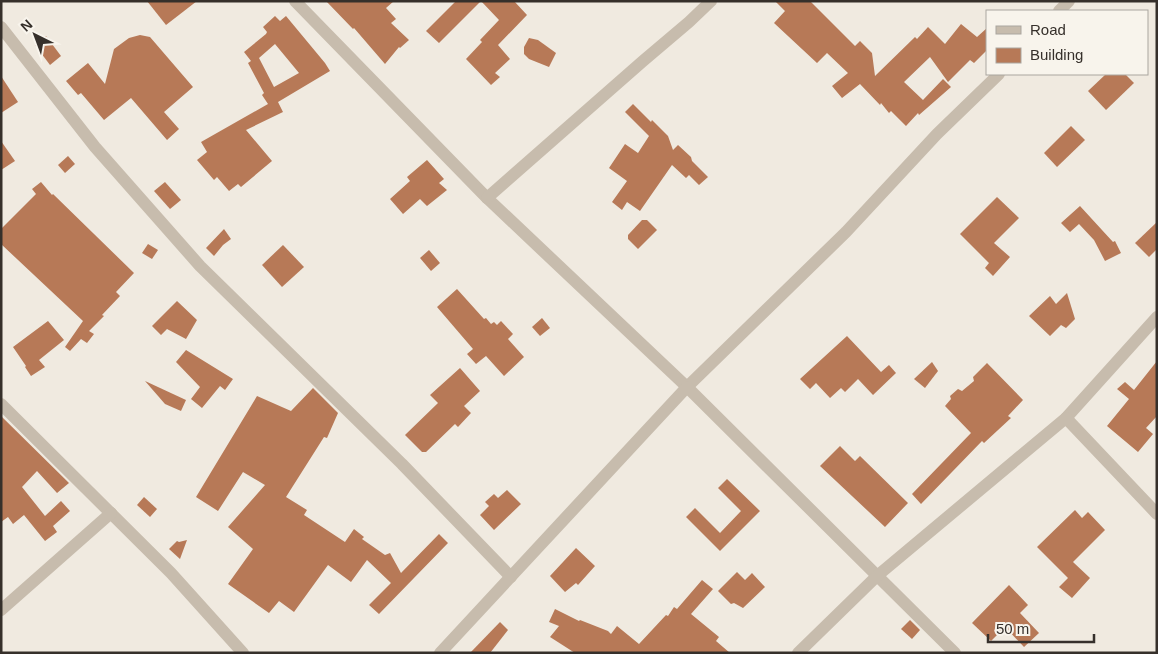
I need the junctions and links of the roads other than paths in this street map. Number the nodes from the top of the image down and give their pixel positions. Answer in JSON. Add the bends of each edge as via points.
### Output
{"nodes":[{"id":1,"x":295,"y":1,"type":"edge"},
{"id":2,"x":711,"y":1,"type":"edge"},
{"id":3,"x":1,"y":27,"type":"edge"},
{"id":4,"x":998,"y":75,"type":"edge"},
{"id":5,"x":487,"y":198,"type":"junction"},
{"id":6,"x":1157,"y":317,"type":"edge"},
{"id":7,"x":687,"y":387,"type":"junction"},
{"id":8,"x":1,"y":404,"type":"edge"},
{"id":9,"x":1066,"y":418,"type":"junction"},
{"id":10,"x":111,"y":513,"type":"junction"},
{"id":11,"x":1157,"y":514,"type":"edge"},
{"id":12,"x":877,"y":576,"type":"junction"},
{"id":13,"x":511,"y":578,"type":"junction"},
{"id":14,"x":1,"y":610,"type":"edge"},
{"id":15,"x":243,"y":653,"type":"edge"},
{"id":16,"x":440,"y":653,"type":"edge"},
{"id":17,"x":798,"y":653,"type":"edge"},
{"id":18,"x":955,"y":653,"type":"edge"}],
"edges":[{"from":1,"to":5,"type":"street"},
{"from":2,"to":5,"type":"street"},
{"from":3,"to":13,"type":"street","via":[[96,147],[200,266],[402,464]]},
{"from":4,"to":7,"type":"street","via":[[937,134],[846,232]]},
{"from":5,"to":7,"type":"street"},
{"from":6,"to":9,"type":"street"},
{"from":7,"to":12,"type":"street"},
{"from":7,"to":13,"type":"street"},
{"from":8,"to":10,"type":"street"},
{"from":9,"to":11,"type":"street"},
{"from":9,"to":12,"type":"street"},
{"from":10,"to":14,"type":"street"},
{"from":10,"to":15,"type":"street"},
{"from":12,"to":17,"type":"street"},
{"from":12,"to":18,"type":"street"},
{"from":13,"to":16,"type":"street"}]}
